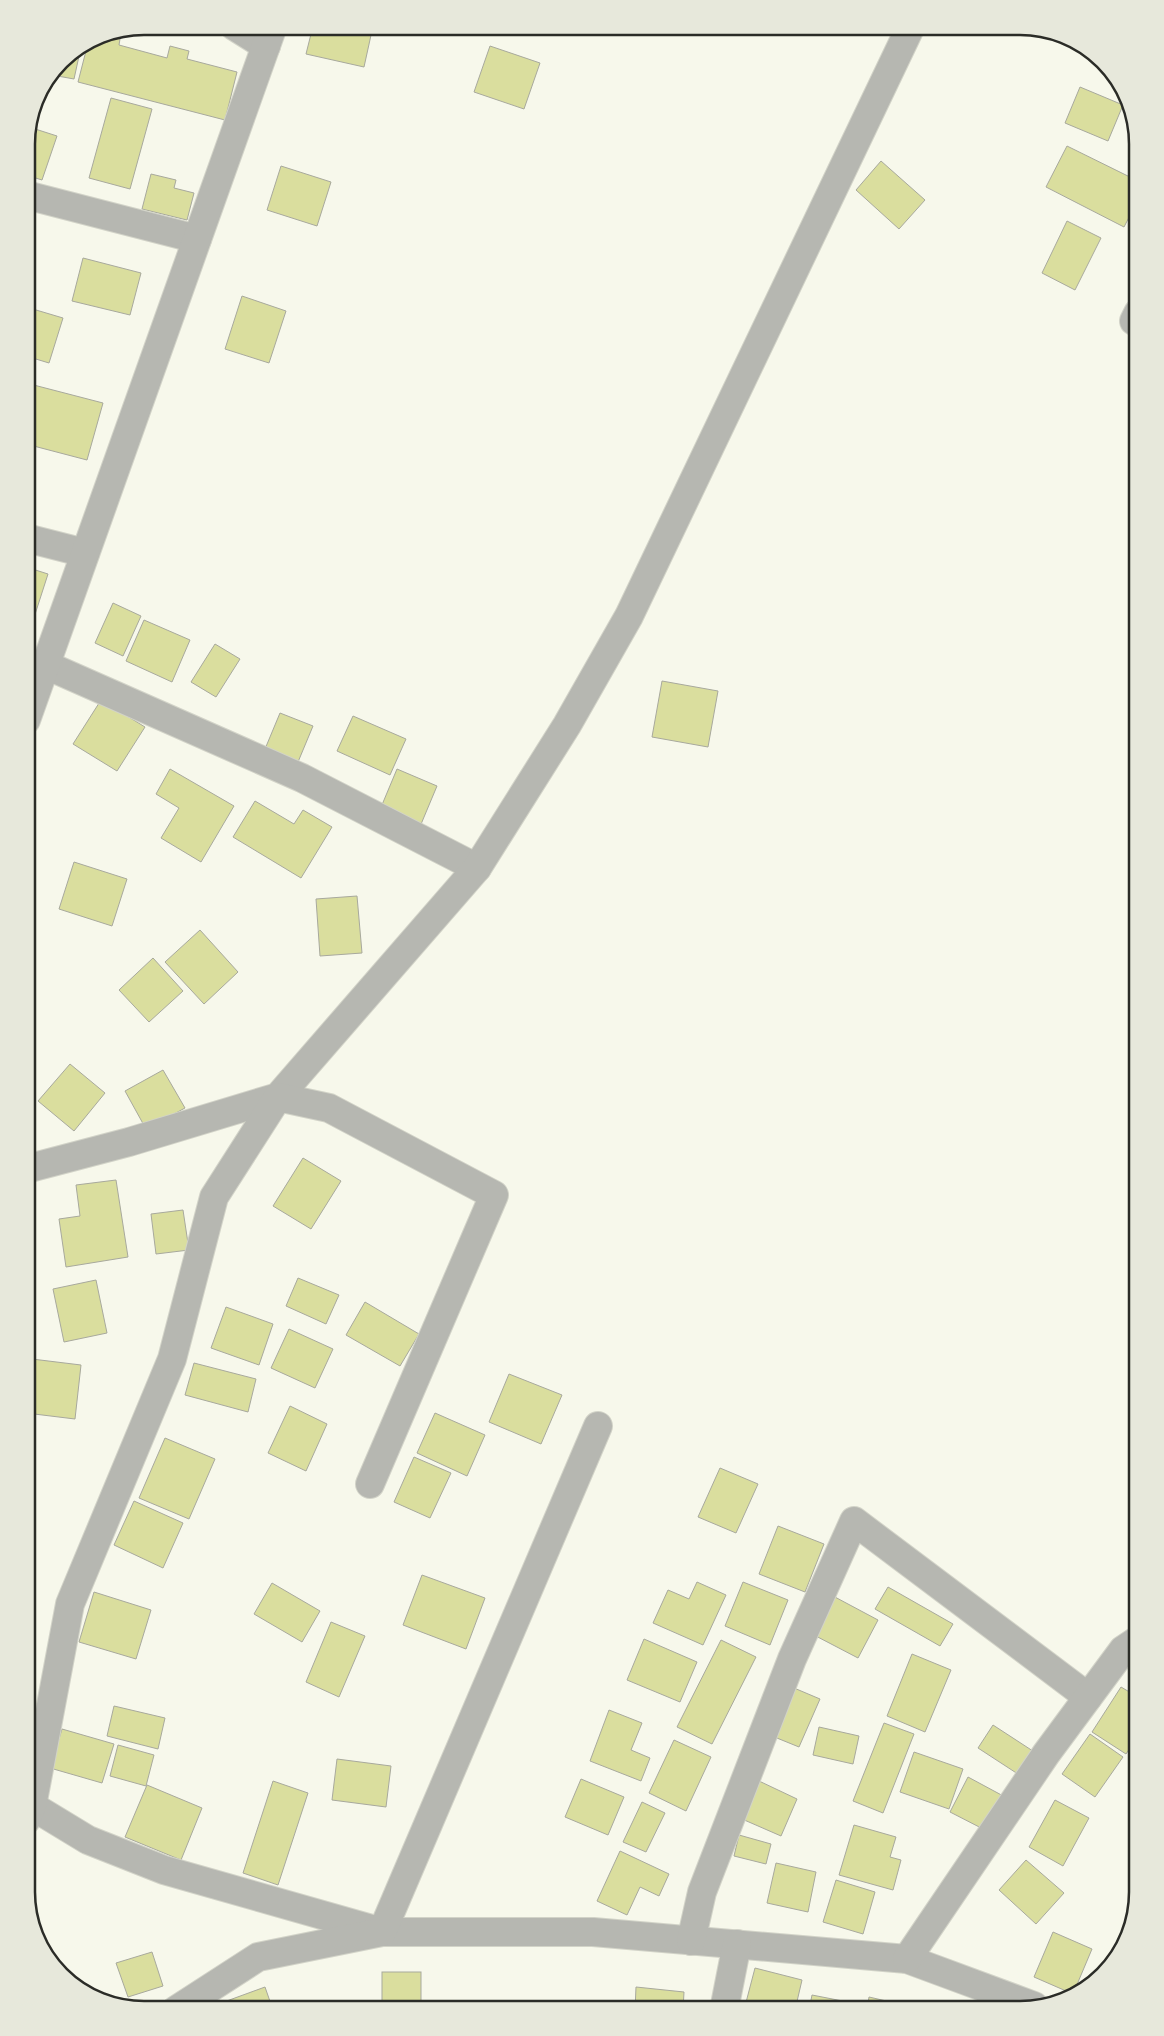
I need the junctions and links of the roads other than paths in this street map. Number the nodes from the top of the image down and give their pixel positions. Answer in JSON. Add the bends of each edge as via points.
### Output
{"nodes":[{"id":1,"x":907,"y":35,"type":"edge"},
{"id":2,"x":269,"y":36,"type":"edge"},
{"id":3,"x":35,"y":197,"type":"edge"},
{"id":4,"x":197,"y":239,"type":"junction"},
{"id":5,"x":35,"y":540,"type":"edge"},
{"id":6,"x":86,"y":553,"type":"junction"},
{"id":7,"x":46,"y":665,"type":"junction"},
{"id":8,"x":35,"y":695,"type":"edge"},
{"id":9,"x":477,"y":868,"type":"junction"},
{"id":10,"x":278,"y":1097,"type":"junction"},
{"id":11,"x":35,"y":1167,"type":"edge"},
{"id":12,"x":598,"y":1426,"type":"dead end"},
{"id":13,"x":370,"y":1484,"type":"dead end"},
{"id":14,"x":1129,"y":1646,"type":"edge"},
{"id":15,"x":1088,"y":1697,"type":"junction"},
{"id":16,"x":35,"y":1773,"type":"edge"},
{"id":17,"x":35,"y":1811,"type":"edge"},
{"id":18,"x":382,"y":1932,"type":"junction"},
{"id":19,"x":691,"y":1941,"type":"junction"},
{"id":20,"x":737,"y":1944,"type":"junction"},
{"id":21,"x":907,"y":1959,"type":"junction"},
{"id":22,"x":190,"y":2001,"type":"edge"},
{"id":23,"x":726,"y":2001,"type":"edge"},
{"id":24,"x":1020,"y":2001,"type":"edge"}],
"edges":[{"from":1,"to":9,"type":"street","via":[[628,616],[567,725]]},
{"from":2,"to":4,"type":"street"},
{"from":3,"to":4,"type":"street"},
{"from":4,"to":6,"type":"street"},
{"from":5,"to":6,"type":"street"},
{"from":6,"to":7,"type":"street"},
{"from":7,"to":8,"type":"street"},
{"from":7,"to":9,"type":"street","via":[[302,778]]},
{"from":9,"to":10,"type":"street"},
{"from":10,"to":11,"type":"street"},
{"from":10,"to":13,"type":"street","via":[[329,1108],[494,1195]]},
{"from":10,"to":16,"type":"street","via":[[214,1196],[172,1359],[70,1604]]},
{"from":12,"to":18,"type":"street"},
{"from":14,"to":15,"type":"street"},
{"from":15,"to":19,"type":"street","via":[[854,1521],[785,1677],[702,1892]]},
{"from":15,"to":21,"type":"street"},
{"from":17,"to":18,"type":"street","via":[[88,1840],[164,1870]]},
{"from":18,"to":19,"type":"street","via":[[593,1932]]},
{"from":18,"to":22,"type":"street","via":[[258,1956]]},
{"from":19,"to":20,"type":"street"},
{"from":20,"to":21,"type":"street"},
{"from":20,"to":23,"type":"street"},
{"from":21,"to":24,"type":"street"}]}
